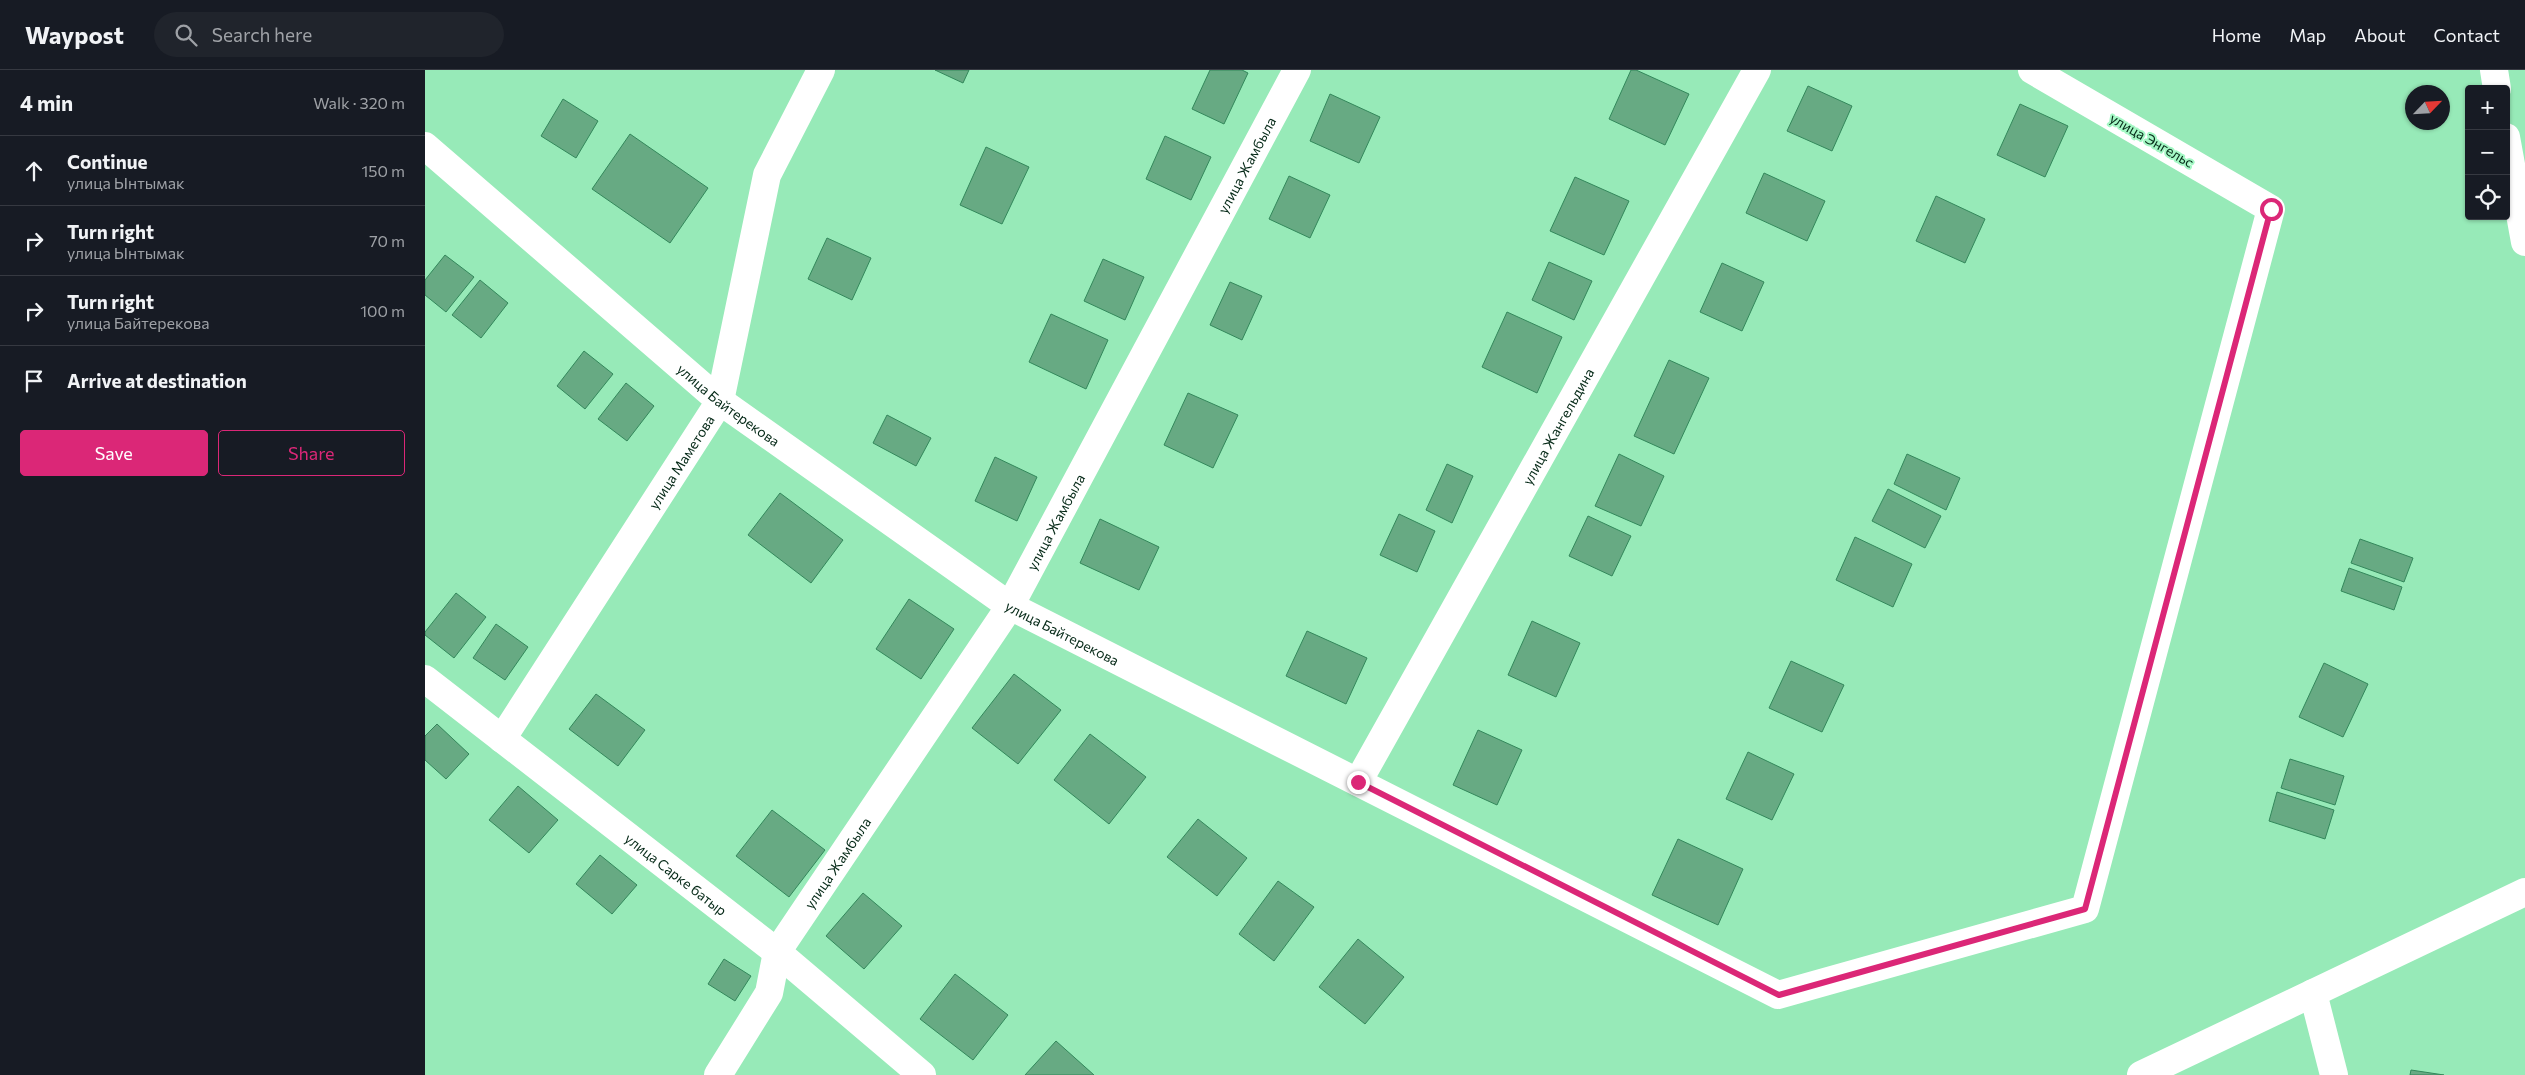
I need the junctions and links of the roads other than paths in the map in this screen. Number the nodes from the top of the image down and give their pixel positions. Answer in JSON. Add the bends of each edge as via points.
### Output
{"nodes":[{"id":1,"x":821,"y":70,"type":"edge"},
{"id":2,"x":1297,"y":70,"type":"edge"},
{"id":3,"x":1757,"y":70,"type":"edge"},
{"id":4,"x":2032,"y":70,"type":"edge"},
{"id":5,"x":2494,"y":70,"type":"edge"},
{"id":6,"x":2496,"y":85,"type":"edge"},
{"id":7,"x":425,"y":146,"type":"edge"},
{"id":8,"x":2510,"y":159,"type":"edge"},
{"id":9,"x":2525,"y":242,"type":"edge"},
{"id":10,"x":720,"y":401,"type":"junction"},
{"id":11,"x":1010,"y":606,"type":"junction"},
{"id":12,"x":425,"y":679,"type":"edge"},
{"id":13,"x":502,"y":739,"type":"junction"},
{"id":14,"x":1358,"y":782,"type":"junction"},
{"id":15,"x":2525,"y":892,"type":"edge"},
{"id":16,"x":777,"y":952,"type":"junction"},
{"id":17,"x":2313,"y":994,"type":"junction"},
{"id":18,"x":1779,"y":995,"type":"joint"},
{"id":19,"x":718,"y":1075,"type":"edge"},
{"id":20,"x":922,"y":1075,"type":"edge"},
{"id":21,"x":2141,"y":1075,"type":"edge"},
{"id":22,"x":2334,"y":1075,"type":"edge"}],
"edges":[{"from":1,"to":10,"type":"street","name":"улица Маметова","via":[[767,175]]},
{"from":2,"to":11,"type":"street","name":"улица Жамбыла"},
{"from":3,"to":14,"type":"street","name":"улица Жангельдина"},
{"from":4,"to":18,"type":"street","name":"улица Энгельс","via":[[2271,209],[2085,909]]},
{"from":5,"to":6,"type":"street"},
{"from":7,"to":10,"type":"street","name":"улица Байтерекова"},
{"from":8,"to":9,"type":"street"},
{"from":10,"to":11,"type":"street","name":"улица Байтерекова"},
{"from":10,"to":13,"type":"street","name":"улица Маметова"},
{"from":11,"to":14,"type":"street","name":"улица Байтерекова"},
{"from":11,"to":16,"type":"street","name":"улица Жамбыла"},
{"from":12,"to":13,"type":"street","name":"улица Сарке батыр"},
{"from":13,"to":16,"type":"street","name":"улица Сарке батыр"},
{"from":14,"to":18,"type":"street","name":"улица Байтерекова"},
{"from":15,"to":17,"type":"street"},
{"from":16,"to":19,"type":"street","via":[[769,993]]},
{"from":16,"to":20,"type":"street","name":"улица Сарке батыр"},
{"from":17,"to":21,"type":"street"},
{"from":17,"to":22,"type":"street"}]}
